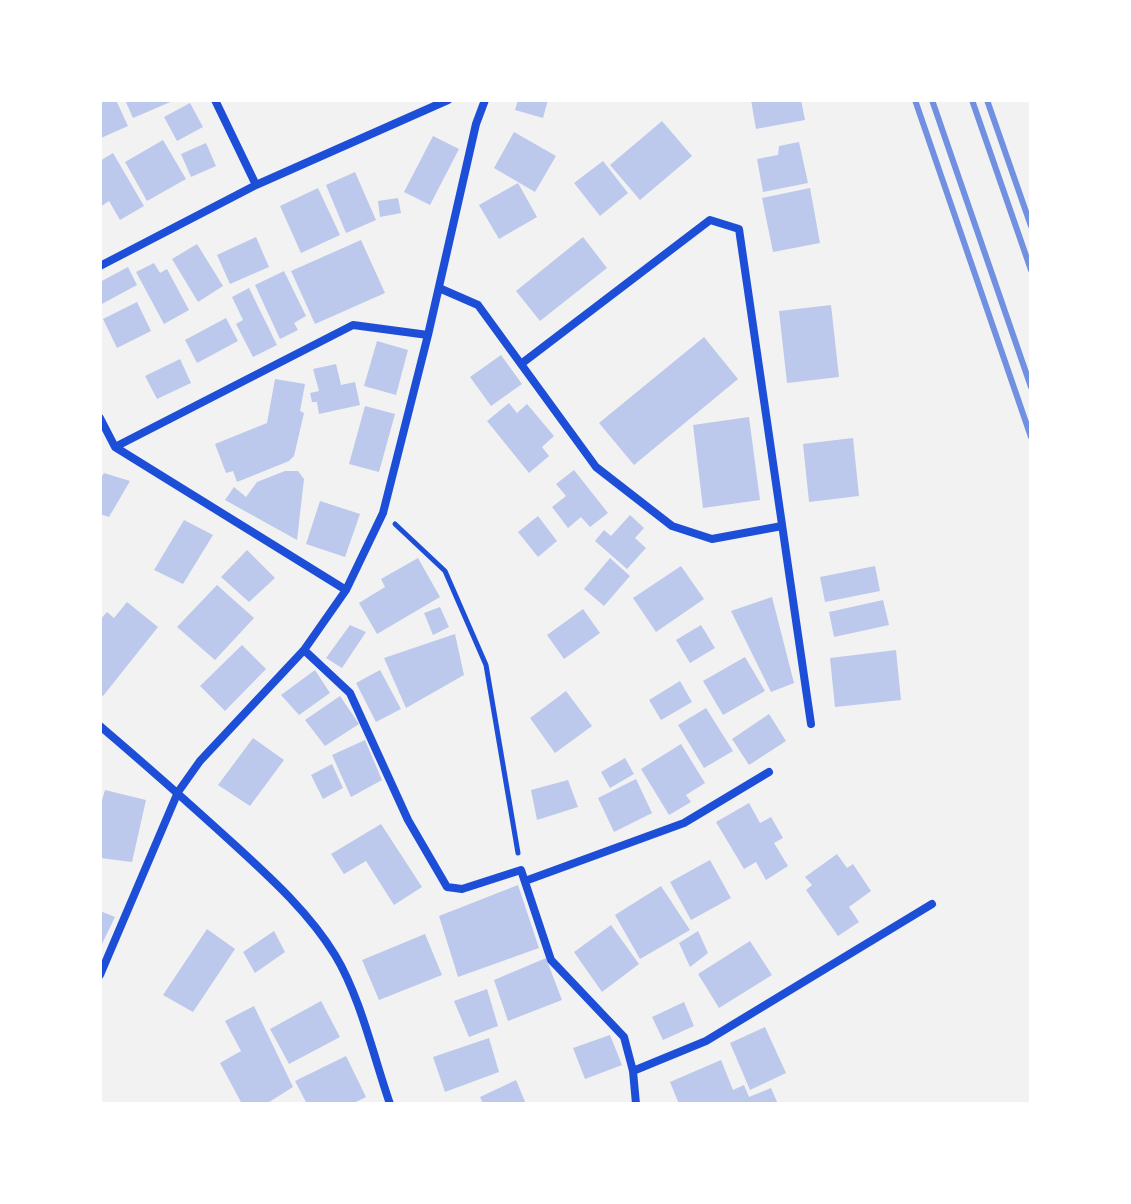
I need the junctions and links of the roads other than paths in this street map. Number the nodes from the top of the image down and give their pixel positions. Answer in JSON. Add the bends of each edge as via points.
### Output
{"nodes":[{"id":1,"x":215,"y":100,"type":"edge"},
{"id":2,"x":448,"y":100,"type":"edge"},
{"id":3,"x":485,"y":100,"type":"edge"},
{"id":4,"x":256,"y":185,"type":"junction"},
{"id":5,"x":100,"y":266,"type":"edge"},
{"id":6,"x":439,"y":288,"type":"junction"},
{"id":7,"x":428,"y":335,"type":"junction"},
{"id":8,"x":521,"y":364,"type":"junction"},
{"id":9,"x":100,"y":418,"type":"edge"},
{"id":10,"x":115,"y":447,"type":"junction"},
{"id":11,"x":782,"y":526,"type":"junction"},
{"id":12,"x":346,"y":590,"type":"junction"},
{"id":13,"x":304,"y":650,"type":"junction"},
{"id":14,"x":811,"y":724,"type":"dead end"},
{"id":15,"x":100,"y":726,"type":"edge"},
{"id":16,"x":769,"y":772,"type":"dead end"},
{"id":17,"x":178,"y":792,"type":"junction"},
{"id":18,"x":525,"y":881,"type":"junction"},
{"id":19,"x":932,"y":904,"type":"dead end"},
{"id":20,"x":100,"y":975,"type":"edge"},
{"id":21,"x":633,"y":1071,"type":"junction"},
{"id":22,"x":390,"y":1104,"type":"edge"},
{"id":23,"x":636,"y":1104,"type":"edge"}],
"edges":[{"from":1,"to":4,"type":"street"},
{"from":2,"to":4,"type":"street"},
{"from":3,"to":6,"type":"street"},
{"from":4,"to":5,"type":"street"},
{"from":6,"to":7,"type":"street"},
{"from":6,"to":8,"type":"street","via":[[478,305]]},
{"from":7,"to":10,"type":"street","via":[[353,325]]},
{"from":7,"to":12,"type":"street","via":[[383,513]]},
{"from":8,"to":11,"type":"street","via":[[596,467],[672,526],[712,539]]},
{"from":8,"to":11,"type":"street","via":[[710,220],[739,229]]},
{"from":9,"to":10,"type":"street"},
{"from":10,"to":12,"type":"street"},
{"from":11,"to":14,"type":"street"},
{"from":12,"to":13,"type":"street"},
{"from":13,"to":17,"type":"street","via":[[200,761]]},
{"from":13,"to":18,"type":"street","via":[[350,693],[408,820],[447,887],[462,889],[521,870]]},
{"from":15,"to":17,"type":"street"},
{"from":16,"to":18,"type":"street","via":[[684,823]]},
{"from":17,"to":20,"type":"street"},
{"from":17,"to":22,"type":"street","via":[[317,928],[353,994]]},
{"from":18,"to":21,"type":"street","via":[[551,960],[624,1037]]},
{"from":19,"to":21,"type":"street","via":[[706,1041]]},
{"from":21,"to":23,"type":"street"}]}
